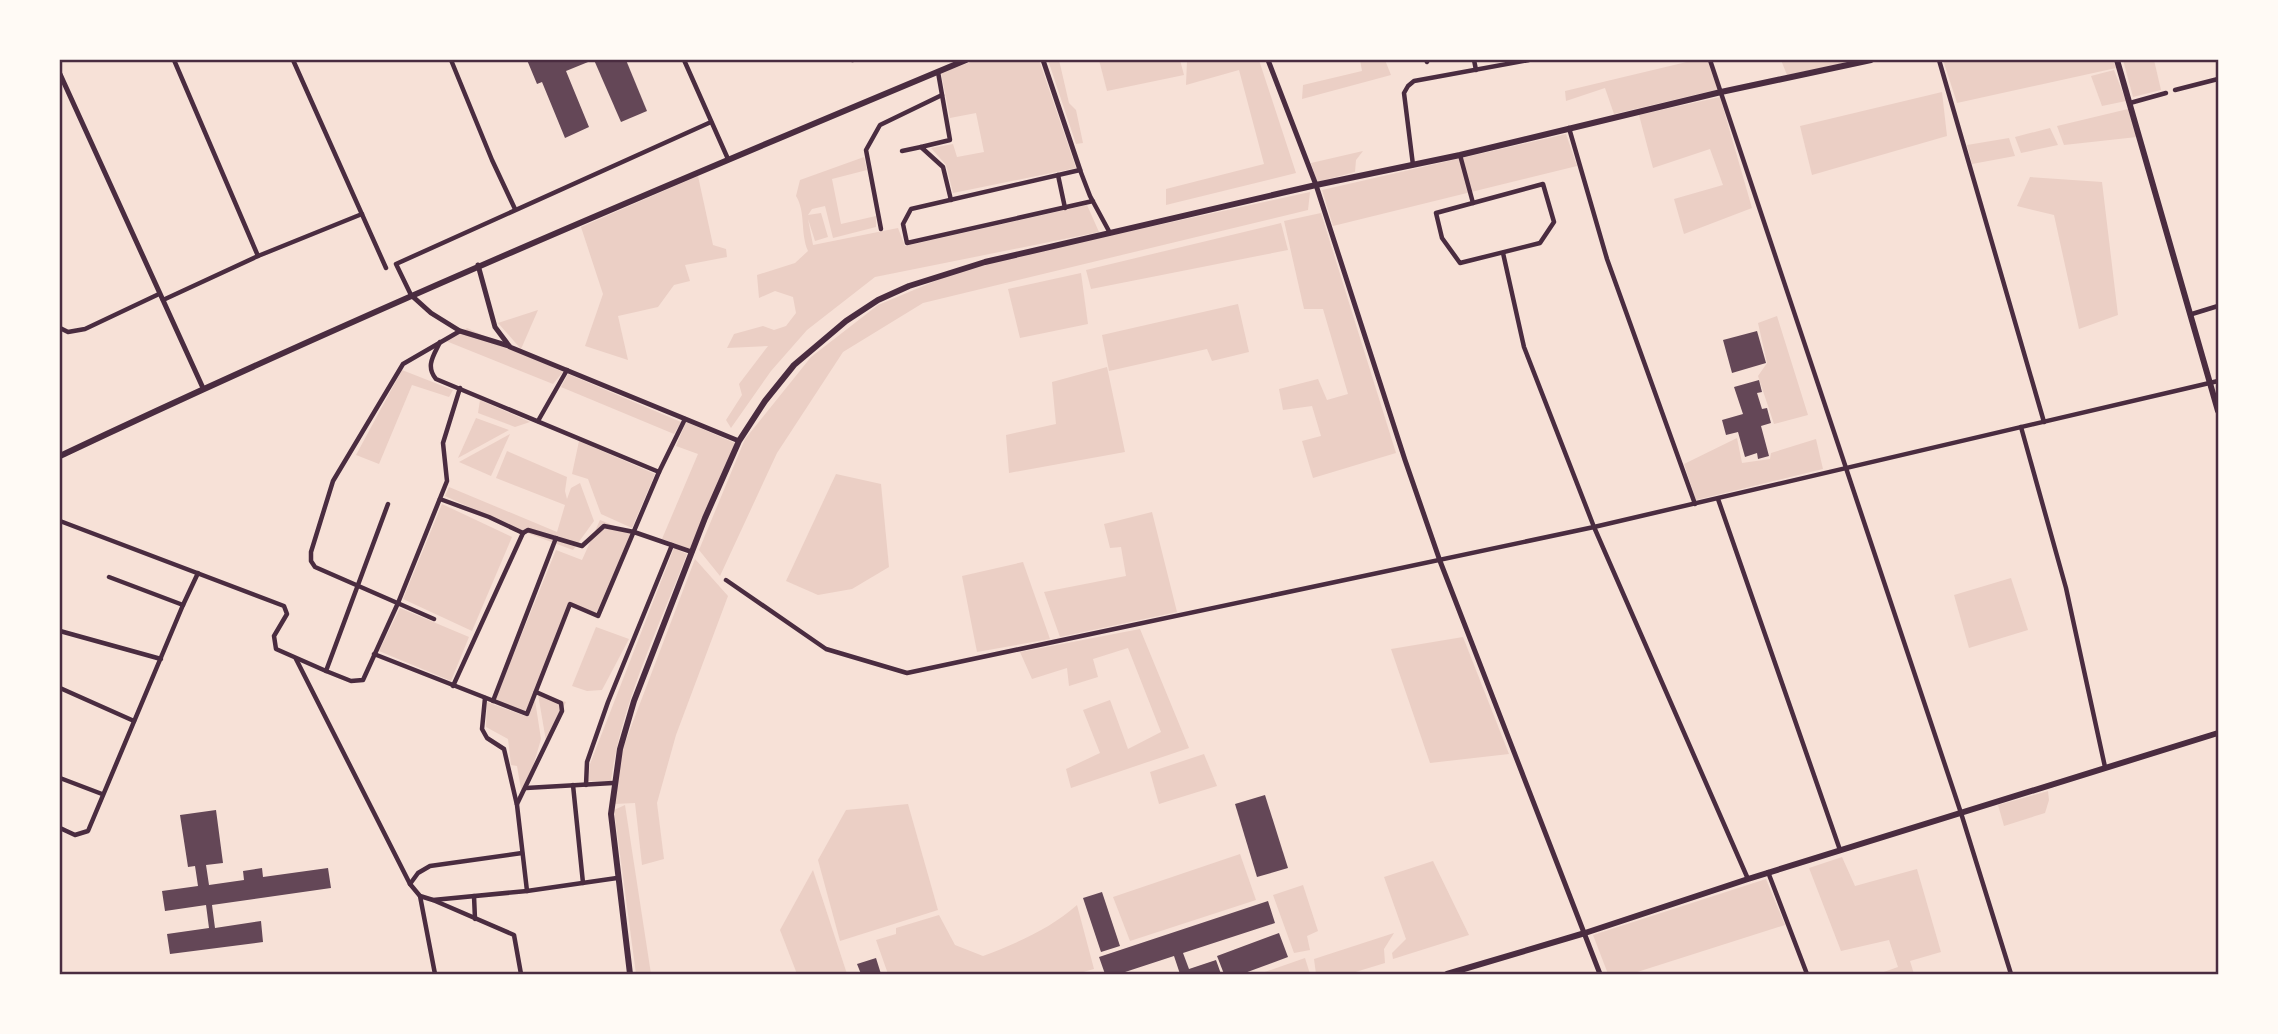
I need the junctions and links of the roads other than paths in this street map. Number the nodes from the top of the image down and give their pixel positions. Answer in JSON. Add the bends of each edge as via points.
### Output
{"nodes":[{"id":1,"x":174,"y":60,"type":"edge"},
{"id":2,"x":293,"y":60,"type":"edge"},
{"id":3,"x":451,"y":60,"type":"edge"},
{"id":4,"x":684,"y":60,"type":"edge"},
{"id":5,"x":967,"y":60,"type":"edge"},
{"id":6,"x":1043,"y":60,"type":"edge"},
{"id":7,"x":1268,"y":60,"type":"edge"},
{"id":8,"x":1474,"y":60,"type":"edge"},
{"id":9,"x":1529,"y":60,"type":"edge"},
{"id":10,"x":1710,"y":60,"type":"edge"},
{"id":11,"x":1871,"y":60,"type":"edge"},
{"id":12,"x":1939,"y":60,"type":"edge"},
{"id":13,"x":2117,"y":60,"type":"edge"},
{"id":14,"x":1476,"y":70,"type":"junction"},
{"id":15,"x":938,"y":72,"type":"junction"},
{"id":16,"x":60,"y":74,"type":"edge"},
{"id":17,"x":2218,"y":79,"type":"edge"},
{"id":18,"x":2175,"y":90,"type":"dead end"},
{"id":19,"x":1721,"y":92,"type":"junction"},
{"id":20,"x":2166,"y":93,"type":"dead end"},
{"id":21,"x":942,"y":94,"type":"junction"},
{"id":22,"x":2130,"y":103,"type":"junction"},
{"id":23,"x":711,"y":122,"type":"junction"},
{"id":24,"x":1569,"y":128,"type":"junction"},
{"id":25,"x":921,"y":147,"type":"junction"},
{"id":26,"x":902,"y":151,"type":"dead end"},
{"id":27,"x":1460,"y":155,"type":"junction"},
{"id":28,"x":728,"y":159,"type":"junction"},
{"id":29,"x":1413,"y":165,"type":"junction"},
{"id":30,"x":1080,"y":170,"type":"junction"},
{"id":31,"x":1058,"y":175,"type":"junction"},
{"id":32,"x":1316,"y":186,"type":"junction"},
{"id":33,"x":951,"y":200,"type":"junction"},
{"id":34,"x":1093,"y":201,"type":"junction"},
{"id":35,"x":1473,"y":203,"type":"junction"},
{"id":36,"x":1065,"y":208,"type":"junction"},
{"id":37,"x":515,"y":209,"type":"junction"},
{"id":38,"x":362,"y":214,"type":"junction"},
{"id":39,"x":881,"y":229,"type":"dead end"},
{"id":40,"x":1110,"y":233,"type":"junction"},
{"id":41,"x":1503,"y":253,"type":"junction"},
{"id":42,"x":258,"y":256,"type":"junction"},
{"id":43,"x":478,"y":265,"type":"junction"},
{"id":44,"x":386,"y":268,"type":"dead end"},
{"id":45,"x":411,"y":295,"type":"junction"},
{"id":46,"x":161,"y":297,"type":"junction"},
{"id":47,"x":2218,"y":306,"type":"edge"},
{"id":48,"x":2192,"y":314,"type":"junction"},
{"id":49,"x":60,"y":328,"type":"edge"},
{"id":50,"x":460,"y":331,"type":"junction"},
{"id":51,"x":441,"y":341,"type":"junction"},
{"id":52,"x":510,"y":347,"type":"junction"},
{"id":53,"x":567,"y":370,"type":"junction"},
{"id":54,"x":2215,"y":382,"type":"edge"},
{"id":55,"x":203,"y":388,"type":"junction"},
{"id":56,"x":460,"y":388,"type":"junction"},
{"id":57,"x":2218,"y":411,"type":"edge"},
{"id":58,"x":685,"y":419,"type":"junction"},
{"id":59,"x":538,"y":421,"type":"junction"},
{"id":60,"x":2044,"y":422,"type":"junction"},
{"id":61,"x":2021,"y":427,"type":"junction"},
{"id":62,"x":738,"y":441,"type":"junction"},
{"id":63,"x":60,"y":456,"type":"edge"},
{"id":64,"x":1847,"y":468,"type":"junction"},
{"id":65,"x":659,"y":472,"type":"junction"},
{"id":66,"x":440,"y":499,"type":"junction"},
{"id":67,"x":1718,"y":499,"type":"junction"},
{"id":68,"x":1695,"y":504,"type":"junction"},
{"id":69,"x":388,"y":505,"type":"dead end"},
{"id":70,"x":60,"y":521,"type":"edge"},
{"id":71,"x":1594,"y":527,"type":"junction"},
{"id":72,"x":634,"y":532,"type":"junction"},
{"id":73,"x":523,"y":533,"type":"junction"},
{"id":74,"x":556,"y":537,"type":"junction"},
{"id":75,"x":672,"y":545,"type":"junction"},
{"id":76,"x":692,"y":551,"type":"junction"},
{"id":77,"x":1440,"y":561,"type":"junction"},
{"id":78,"x":198,"y":573,"type":"junction"},
{"id":79,"x":109,"y":577,"type":"dead end"},
{"id":80,"x":726,"y":580,"type":"dead end"},
{"id":81,"x":357,"y":585,"type":"junction"},
{"id":82,"x":398,"y":603,"type":"junction"},
{"id":83,"x":183,"y":605,"type":"junction"},
{"id":84,"x":434,"y":619,"type":"dead end"},
{"id":85,"x":60,"y":631,"type":"edge"},
{"id":86,"x":374,"y":654,"type":"junction"},
{"id":87,"x":161,"y":659,"type":"junction"},
{"id":88,"x":296,"y":659,"type":"junction"},
{"id":89,"x":326,"y":671,"type":"junction"},
{"id":90,"x":453,"y":686,"type":"junction"},
{"id":91,"x":60,"y":688,"type":"edge"},
{"id":92,"x":536,"y":692,"type":"junction"},
{"id":93,"x":485,"y":698,"type":"junction"},
{"id":94,"x":493,"y":701,"type":"junction"},
{"id":95,"x":134,"y":721,"type":"junction"},
{"id":96,"x":2218,"y":733,"type":"edge"},
{"id":97,"x":2105,"y":768,"type":"junction"},
{"id":98,"x":60,"y":778,"type":"edge"},
{"id":99,"x":613,"y":783,"type":"junction"},
{"id":100,"x":573,"y":785,"type":"junction"},
{"id":101,"x":586,"y":785,"type":"junction"},
{"id":102,"x":525,"y":789,"type":"junction"},
{"id":103,"x":102,"y":794,"type":"junction"},
{"id":104,"x":517,"y":805,"type":"junction"},
{"id":105,"x":1961,"y":813,"type":"junction"},
{"id":106,"x":60,"y":828,"type":"edge"},
{"id":107,"x":1840,"y":850,"type":"junction"},
{"id":108,"x":522,"y":853,"type":"junction"},
{"id":109,"x":1768,"y":872,"type":"junction"},
{"id":110,"x":617,"y":878,"type":"junction"},
{"id":111,"x":1748,"y":879,"type":"junction"},
{"id":112,"x":583,"y":883,"type":"junction"},
{"id":113,"x":410,"y":884,"type":"junction"},
{"id":114,"x":527,"y":891,"type":"junction"},
{"id":115,"x":420,"y":896,"type":"junction"},
{"id":116,"x":474,"y":896,"type":"junction"},
{"id":117,"x":433,"y":900,"type":"junction"},
{"id":118,"x":475,"y":919,"type":"junction"},
{"id":119,"x":1585,"y":933,"type":"junction"},
{"id":120,"x":436,"y":975,"type":"edge"},
{"id":121,"x":520,"y":975,"type":"edge"},
{"id":122,"x":630,"y":975,"type":"edge"},
{"id":123,"x":1447,"y":975,"type":"edge"},
{"id":124,"x":1600,"y":975,"type":"edge"},
{"id":125,"x":1807,"y":975,"type":"edge"},
{"id":126,"x":2011,"y":975,"type":"edge"}],
"edges":[{"from":1,"to":42,"type":"street"},
{"from":2,"to":38,"type":"street"},
{"from":3,"to":37,"type":"street"},
{"from":4,"to":23,"type":"street"},
{"from":5,"to":15,"type":"main road"},
{"from":6,"to":30,"type":"street"},
{"from":7,"to":32,"type":"street"},
{"from":8,"to":14,"type":"street"},
{"from":9,"to":14,"type":"street"},
{"from":10,"to":19,"type":"street"},
{"from":11,"to":19,"type":"main road"},
{"from":12,"to":60,"type":"street"},
{"from":13,"to":22,"type":"main road"},
{"from":14,"to":29,"type":"street","via":[[1408,86],[1404,93]]},
{"from":15,"to":21,"type":"street"},
{"from":15,"to":28,"type":"main road"},
{"from":16,"to":46,"type":"street"},
{"from":17,"to":18,"type":"street"},
{"from":19,"to":24,"type":"main road"},
{"from":19,"to":64,"type":"street"},
{"from":20,"to":22,"type":"street"},
{"from":21,"to":25,"type":"street","via":[[950,140]]},
{"from":21,"to":39,"type":"street","via":[[880,125],[866,150]]},
{"from":22,"to":48,"type":"main road"},
{"from":23,"to":28,"type":"street"},
{"from":23,"to":37,"type":"street"},
{"from":24,"to":27,"type":"main road"},
{"from":24,"to":68,"type":"street","via":[[1607,259]]},
{"from":25,"to":26,"type":"street"},
{"from":25,"to":33,"type":"street","via":[[943,167]]},
{"from":27,"to":29,"type":"main road"},
{"from":27,"to":35,"type":"street"},
{"from":28,"to":43,"type":"main road"},
{"from":29,"to":32,"type":"main road"},
{"from":30,"to":31,"type":"street"},
{"from":30,"to":34,"type":"street"},
{"from":31,"to":33,"type":"street"},
{"from":31,"to":36,"type":"street"},
{"from":32,"to":40,"type":"main road"},
{"from":32,"to":77,"type":"street"},
{"from":33,"to":36,"type":"street","via":[[911,209],[903,224],[907,243]]},
{"from":34,"to":36,"type":"street"},
{"from":34,"to":40,"type":"street"},
{"from":35,"to":41,"type":"street","via":[[1436,213],[1442,237],[1460,263]]},
{"from":35,"to":41,"type":"street","via":[[1544,184],[1554,222],[1540,243]]},
{"from":37,"to":45,"type":"street","via":[[396,264]]},
{"from":38,"to":42,"type":"street"},
{"from":38,"to":44,"type":"street"},
{"from":40,"to":62,"type":"main road","via":[[942,274],[878,300],[793,365]]},
{"from":41,"to":71,"type":"street","via":[[1524,347]]},
{"from":42,"to":46,"type":"street"},
{"from":43,"to":45,"type":"main road"},
{"from":43,"to":52,"type":"street","via":[[495,327]]},
{"from":45,"to":50,"type":"street"},
{"from":45,"to":55,"type":"main road"},
{"from":46,"to":49,"type":"street","via":[[85,329],[68,332]]},
{"from":46,"to":55,"type":"street"},
{"from":47,"to":48,"type":"street"},
{"from":48,"to":54,"type":"main road"},
{"from":50,"to":51,"type":"street"},
{"from":50,"to":52,"type":"street"},
{"from":51,"to":56,"type":"street","via":[[430,373]]},
{"from":51,"to":81,"type":"street","via":[[403,364],[333,481],[311,561],[314,567]]},
{"from":52,"to":53,"type":"street"},
{"from":53,"to":58,"type":"street"},
{"from":53,"to":59,"type":"street"},
{"from":54,"to":57,"type":"main road"},
{"from":54,"to":60,"type":"street"},
{"from":55,"to":63,"type":"main road"},
{"from":56,"to":59,"type":"street"},
{"from":56,"to":66,"type":"street","via":[[443,443],[447,481]]},
{"from":58,"to":62,"type":"street"},
{"from":58,"to":65,"type":"street"},
{"from":59,"to":65,"type":"street"},
{"from":60,"to":61,"type":"street"},
{"from":61,"to":64,"type":"street"},
{"from":61,"to":97,"type":"street","via":[[2066,588]]},
{"from":62,"to":76,"type":"main road"},
{"from":64,"to":67,"type":"street"},
{"from":64,"to":105,"type":"street"},
{"from":65,"to":72,"type":"street"},
{"from":66,"to":73,"type":"street"},
{"from":66,"to":82,"type":"street"},
{"from":67,"to":68,"type":"street"},
{"from":67,"to":107,"type":"street"},
{"from":68,"to":71,"type":"street"},
{"from":69,"to":81,"type":"street"},
{"from":70,"to":78,"type":"street"},
{"from":71,"to":77,"type":"street"},
{"from":71,"to":111,"type":"street"},
{"from":72,"to":74,"type":"street","via":[[604,526],[582,546]]},
{"from":72,"to":75,"type":"street"},
{"from":72,"to":92,"type":"street","via":[[598,616],[570,604]]},
{"from":73,"to":74,"type":"street","via":[[533,530]]},
{"from":73,"to":90,"type":"street"},
{"from":74,"to":94,"type":"street"},
{"from":75,"to":76,"type":"street"},
{"from":75,"to":101,"type":"street","via":[[608,702],[587,762]]},
{"from":76,"to":99,"type":"main road","via":[[634,701]]},
{"from":77,"to":80,"type":"street","via":[[907,673],[826,649]]},
{"from":77,"to":119,"type":"street"},
{"from":78,"to":83,"type":"street"},
{"from":78,"to":88,"type":"street","via":[[284,606],[287,614],[274,644]]},
{"from":79,"to":83,"type":"street"},
{"from":81,"to":82,"type":"street"},
{"from":81,"to":89,"type":"street"},
{"from":82,"to":84,"type":"street"},
{"from":82,"to":86,"type":"street"},
{"from":83,"to":87,"type":"street"},
{"from":85,"to":87,"type":"street"},
{"from":86,"to":89,"type":"street","via":[[363,680],[351,681]]},
{"from":86,"to":90,"type":"street"},
{"from":87,"to":95,"type":"street"},
{"from":88,"to":89,"type":"street"},
{"from":88,"to":113,"type":"street"},
{"from":90,"to":93,"type":"street"},
{"from":91,"to":95,"type":"street"},
{"from":92,"to":94,"type":"street","via":[[527,714]]},
{"from":92,"to":102,"type":"street","via":[[561,703],[562,711]]},
{"from":93,"to":94,"type":"street"},
{"from":93,"to":104,"type":"street","via":[[482,729],[504,749]]},
{"from":95,"to":103,"type":"street"},
{"from":96,"to":97,"type":"main road"},
{"from":97,"to":105,"type":"main road"},
{"from":98,"to":103,"type":"street"},
{"from":99,"to":101,"type":"street"},
{"from":99,"to":110,"type":"main road"},
{"from":100,"to":101,"type":"street"},
{"from":100,"to":102,"type":"street"},
{"from":100,"to":112,"type":"street"},
{"from":102,"to":104,"type":"street"},
{"from":103,"to":106,"type":"street","via":[[88,831],[75,835]]},
{"from":104,"to":108,"type":"street"},
{"from":105,"to":107,"type":"main road"},
{"from":105,"to":126,"type":"street"},
{"from":107,"to":109,"type":"main road"},
{"from":108,"to":113,"type":"street","via":[[430,866]]},
{"from":108,"to":114,"type":"street"},
{"from":109,"to":111,"type":"main road"},
{"from":109,"to":125,"type":"street"},
{"from":110,"to":112,"type":"street"},
{"from":110,"to":122,"type":"main road"},
{"from":111,"to":119,"type":"main road"},
{"from":112,"to":114,"type":"street"},
{"from":113,"to":115,"type":"street"},
{"from":114,"to":116,"type":"street"},
{"from":115,"to":117,"type":"street"},
{"from":115,"to":120,"type":"street"},
{"from":116,"to":117,"type":"street"},
{"from":116,"to":118,"type":"street"},
{"from":117,"to":118,"type":"street"},
{"from":118,"to":121,"type":"street","via":[[514,934]]},
{"from":119,"to":123,"type":"main road"},
{"from":119,"to":124,"type":"street"}]}
